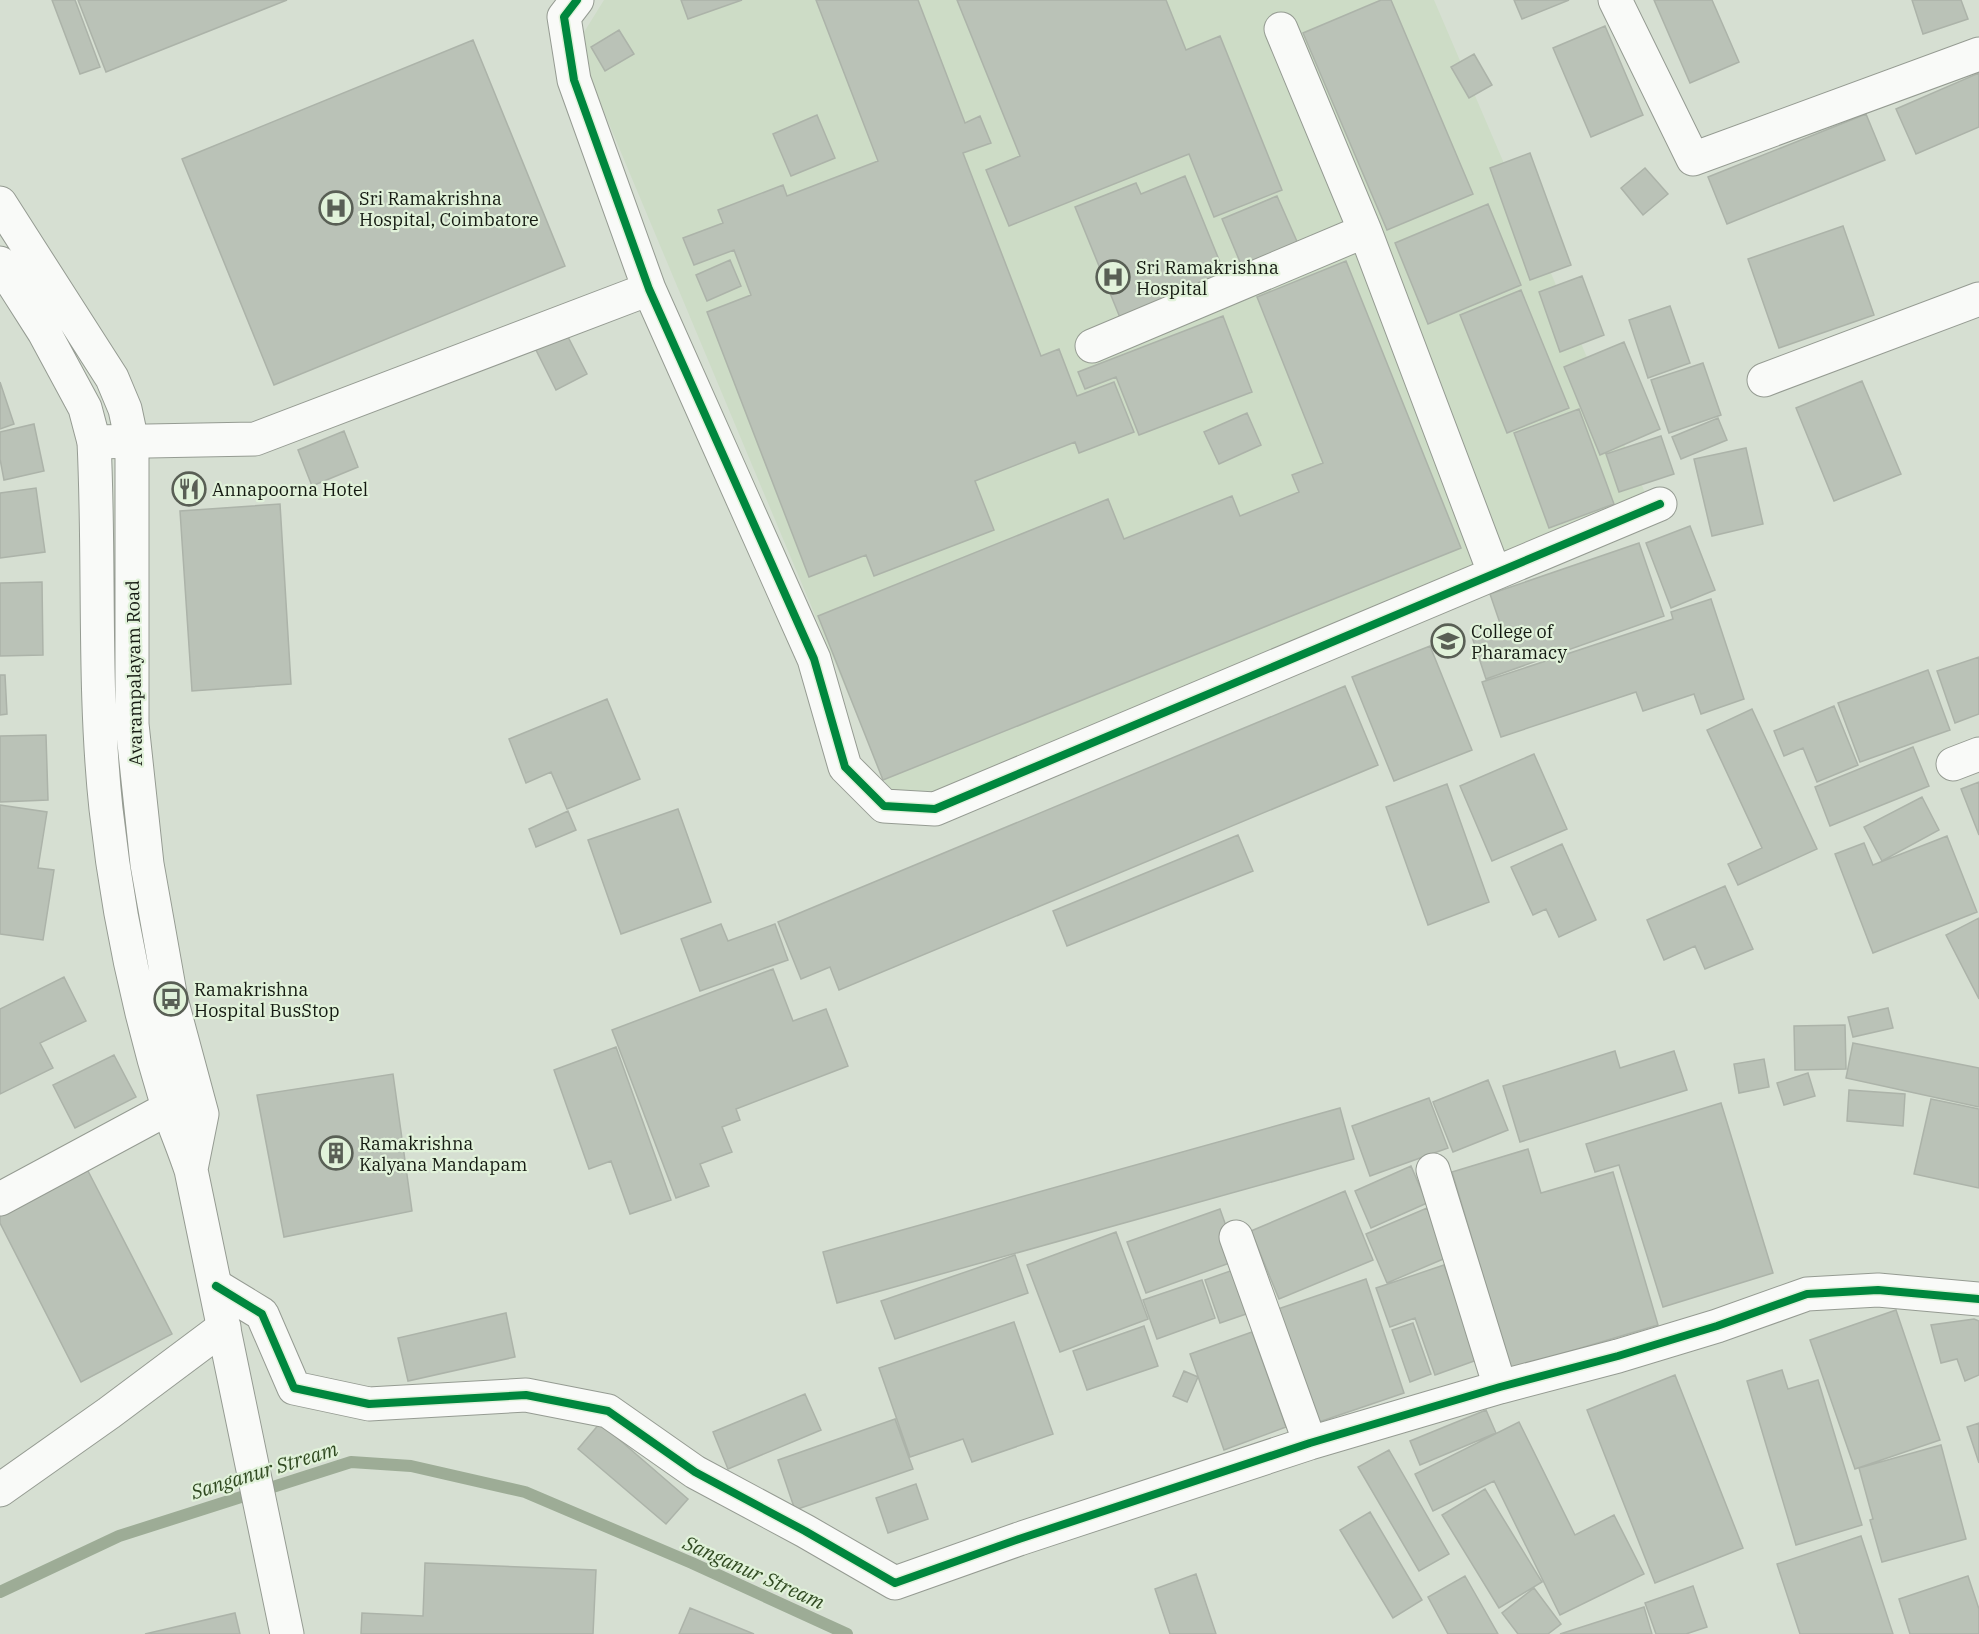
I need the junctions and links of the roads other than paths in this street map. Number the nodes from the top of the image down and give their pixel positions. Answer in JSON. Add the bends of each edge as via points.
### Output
{"nodes":[{"id":1,"x":577,"y":0,"type":"edge"},
{"id":2,"x":1615,"y":0,"type":"edge"},
{"id":3,"x":1281,"y":29,"type":"dead end"},
{"id":4,"x":1979,"y":54,"type":"edge"},
{"id":5,"x":0,"y":203,"type":"edge"},
{"id":6,"x":1365,"y":231,"type":"junction"},
{"id":7,"x":0,"y":263,"type":"edge"},
{"id":8,"x":649,"y":289,"type":"junction"},
{"id":9,"x":1979,"y":299,"type":"edge"},
{"id":10,"x":1092,"y":346,"type":"dead end"},
{"id":11,"x":1764,"y":380,"type":"dead end"},
{"id":12,"x":94,"y":442,"type":"junction"},
{"id":13,"x":132,"y":442,"type":"junction"},
{"id":14,"x":1660,"y":504,"type":"dead end"},
{"id":15,"x":1494,"y":572,"type":"junction"},
{"id":16,"x":169,"y":1108,"type":"junction"},
{"id":17,"x":191,"y":1170,"type":"junction"},
{"id":18,"x":1433,"y":1170,"type":"dead end"},
{"id":19,"x":0,"y":1199,"type":"edge"},
{"id":20,"x":1236,"y":1237,"type":"dead end"},
{"id":21,"x":216,"y":1286,"type":"junction"},
{"id":22,"x":1979,"y":1299,"type":"edge"},
{"id":23,"x":226,"y":1340,"type":"junction"},
{"id":24,"x":1500,"y":1387,"type":"junction"},
{"id":25,"x":1310,"y":1443,"type":"junction"},
{"id":26,"x":0,"y":1490,"type":"edge"},
{"id":27,"x":287,"y":1634,"type":"edge"}],
"edges":[{"from":1,"to":8,"type":"street","via":[[564,17],[574,80]]},
{"from":2,"to":4,"type":"street","via":[[1693,159]]},
{"from":3,"to":6,"type":"street"},
{"from":5,"to":13,"type":"street","name":"Avarampalayam Road","via":[[111,378],[125,409]]},
{"from":6,"to":10,"type":"street"},
{"from":6,"to":15,"type":"street"},
{"from":7,"to":12,"type":"street","via":[[85,408]]},
{"from":8,"to":13,"type":"street","via":[[255,439]]},
{"from":8,"to":15,"type":"street","via":[[814,659],[845,767],[884,806],[935,809]]},
{"from":9,"to":11,"type":"street"},
{"from":12,"to":13,"type":"street"},
{"from":12,"to":16,"type":"street","via":[[106,809],[136,989]]},
{"from":13,"to":17,"type":"street","name":"Avarampalayam Road","via":[[132,724],[147,864],[171,999],[202,1114]]},
{"from":14,"to":15,"type":"street"},
{"from":16,"to":17,"type":"street"},
{"from":16,"to":19,"type":"street"},
{"from":17,"to":21,"type":"street"},
{"from":18,"to":24,"type":"street"},
{"from":20,"to":25,"type":"street"},
{"from":21,"to":23,"type":"street"},
{"from":21,"to":25,"type":"street","via":[[262,1314],[294,1388],[369,1404],[526,1395],[608,1411],[695,1472],[895,1583]]},
{"from":22,"to":24,"type":"street","via":[[1878,1290],[1807,1294],[1618,1356]]},
{"from":23,"to":26,"type":"street"},
{"from":23,"to":27,"type":"street"},
{"from":24,"to":25,"type":"street"}]}
